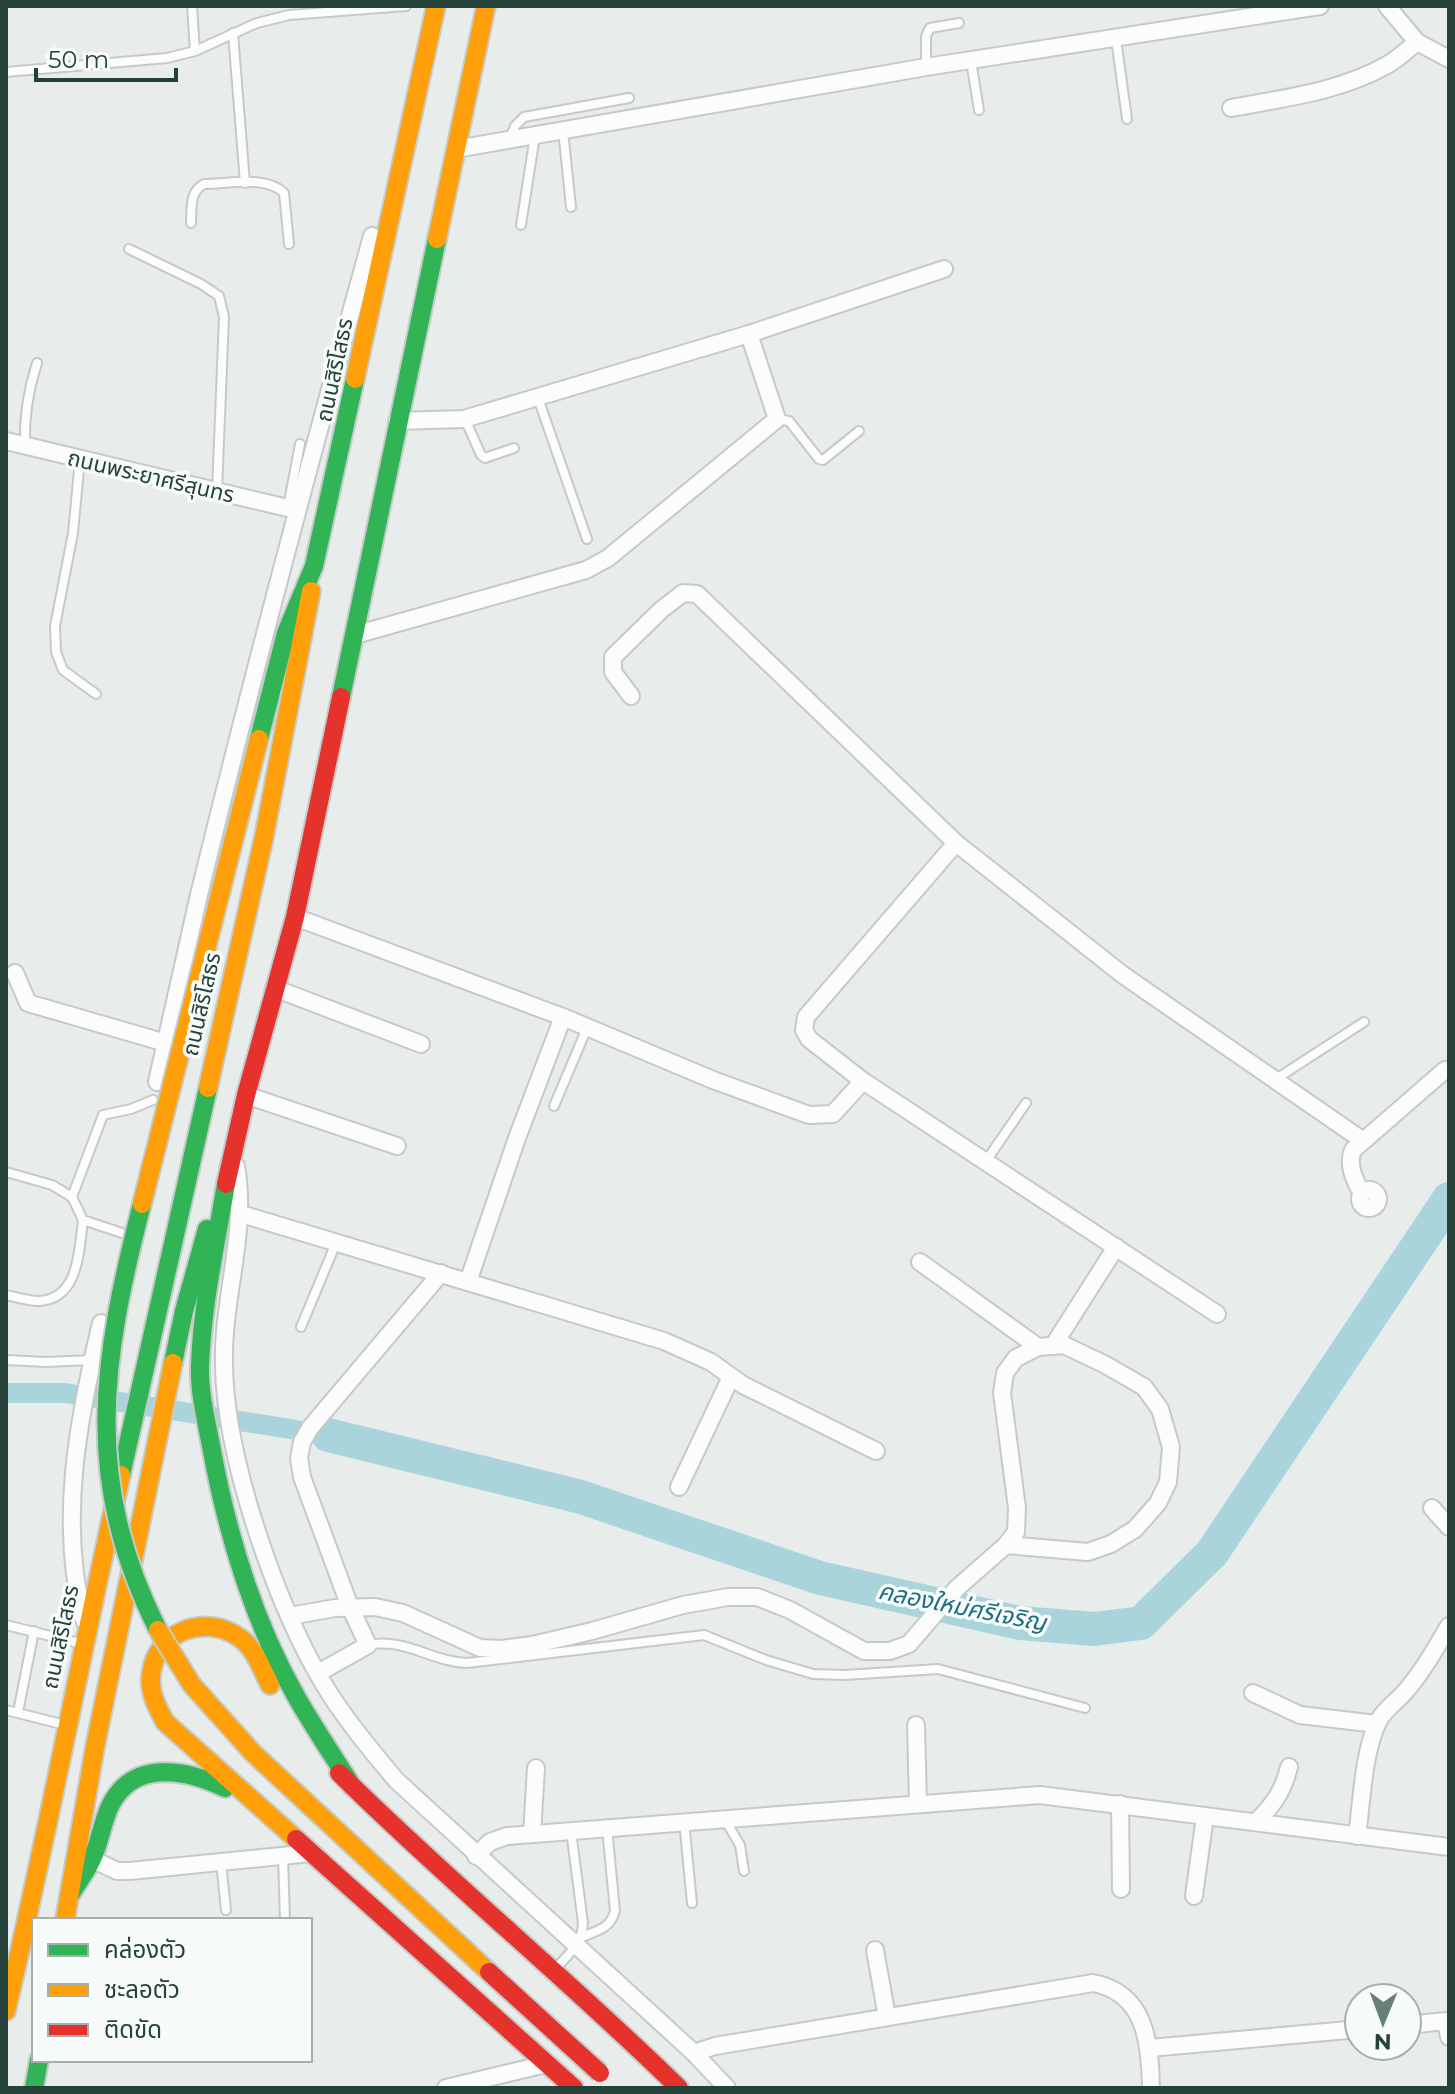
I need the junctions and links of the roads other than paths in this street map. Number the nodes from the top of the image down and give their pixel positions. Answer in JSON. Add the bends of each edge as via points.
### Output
{"nodes":[{"id":1,"x":192,"y":6,"type":"edge"},
{"id":2,"x":406,"y":6,"type":"edge"},
{"id":3,"x":436,"y":6,"type":"edge"},
{"id":4,"x":486,"y":6,"type":"edge"},
{"id":5,"x":1320,"y":6,"type":"edge"},
{"id":6,"x":1387,"y":6,"type":"edge"},
{"id":7,"x":959,"y":23,"type":"dead end"},
{"id":8,"x":233,"y":33,"type":"junction"},
{"id":9,"x":1116,"y":39,"type":"junction"},
{"id":10,"x":1417,"y":42,"type":"junction"},
{"id":11,"x":195,"y":51,"type":"junction"},
{"id":12,"x":1449,"y":59,"type":"edge"},
{"id":13,"x":971,"y":61,"type":"junction"},
{"id":14,"x":926,"y":67,"type":"junction"},
{"id":15,"x":6,"y":72,"type":"edge"},
{"id":16,"x":629,"y":98,"type":"dead end"},
{"id":17,"x":1231,"y":108,"type":"dead end"},
{"id":18,"x":979,"y":110,"type":"dead end"},
{"id":19,"x":1127,"y":119,"type":"dead end"},
{"id":20,"x":563,"y":130,"type":"junction"},
{"id":21,"x":535,"y":135,"type":"junction"},
{"id":22,"x":510,"y":139,"type":"junction"},
{"id":23,"x":456,"y":149,"type":"junction"},
{"id":24,"x":245,"y":183,"type":"junction"},
{"id":25,"x":399,"y":184,"type":"junction"},
{"id":26,"x":571,"y":207,"type":"dead end"},
{"id":27,"x":191,"y":223,"type":"dead end"},
{"id":28,"x":521,"y":225,"type":"dead end"},
{"id":29,"x":289,"y":244,"type":"dead end"},
{"id":30,"x":129,"y":249,"type":"dead end"},
{"id":31,"x":944,"y":269,"type":"dead end"},
{"id":32,"x":749,"y":334,"type":"junction"},
{"id":33,"x":37,"y":363,"type":"dead end"},
{"id":34,"x":538,"y":397,"type":"junction"},
{"id":35,"x":464,"y":419,"type":"junction"},
{"id":36,"x":777,"y":419,"type":"junction"},
{"id":37,"x":397,"y":421,"type":"junction"},
{"id":38,"x":859,"y":431,"type":"dead end"},
{"id":39,"x":6,"y":441,"type":"edge"},
{"id":40,"x":300,"y":444,"type":"dead end"},
{"id":41,"x":25,"y":446,"type":"junction"},
{"id":42,"x":514,"y":448,"type":"dead end"},
{"id":43,"x":80,"y":459,"type":"junction"},
{"id":44,"x":217,"y":491,"type":"junction"},
{"id":45,"x":292,"y":509,"type":"junction"},
{"id":46,"x":587,"y":539,"type":"dead end"},
{"id":47,"x":314,"y":566,"type":"junction"},
{"id":48,"x":355,"y":635,"type":"junction"},
{"id":49,"x":96,"y":694,"type":"dead end"},
{"id":50,"x":631,"y":696,"type":"dead end"},
{"id":51,"x":956,"y":843,"type":"junction"},
{"id":52,"x":295,"y":917,"type":"junction"},
{"id":53,"x":15,"y":973,"type":"dead end"},
{"id":54,"x":274,"y":988,"type":"junction"},
{"id":55,"x":563,"y":1017,"type":"junction"},
{"id":56,"x":1364,"y":1022,"type":"dead end"},
{"id":57,"x":587,"y":1028,"type":"junction"},
{"id":58,"x":166,"y":1043,"type":"junction"},
{"id":59,"x":421,"y":1044,"type":"dead end"},
{"id":60,"x":1445,"y":1070,"type":"dead end"},
{"id":61,"x":1276,"y":1079,"type":"junction"},
{"id":62,"x":863,"y":1081,"type":"junction"},
{"id":63,"x":246,"y":1095,"type":"junction"},
{"id":64,"x":153,"y":1100,"type":"junction"},
{"id":65,"x":1026,"y":1103,"type":"dead end"},
{"id":66,"x":554,"y":1106,"type":"dead end"},
{"id":67,"x":1362,"y":1140,"type":"junction"},
{"id":68,"x":397,"y":1146,"type":"dead end"},
{"id":69,"x":234,"y":1150,"type":"junction"},
{"id":70,"x":986,"y":1161,"type":"junction"},
{"id":71,"x":6,"y":1172,"type":"edge"},
{"id":72,"x":227,"y":1177,"type":"junction"},
{"id":73,"x":1361,"y":1192,"type":"dead end"},
{"id":74,"x":72,"y":1197,"type":"junction"},
{"id":75,"x":241,"y":1214,"type":"junction"},
{"id":76,"x":83,"y":1220,"type":"junction"},
{"id":77,"x":122,"y":1233,"type":"junction"},
{"id":78,"x":336,"y":1242,"type":"junction"},
{"id":79,"x":1116,"y":1247,"type":"junction"},
{"id":80,"x":920,"y":1262,"type":"dead end"},
{"id":81,"x":441,"y":1273,"type":"junction"},
{"id":82,"x":468,"y":1282,"type":"junction"},
{"id":83,"x":6,"y":1295,"type":"edge"},
{"id":84,"x":1217,"y":1314,"type":"dead end"},
{"id":85,"x":301,"y":1327,"type":"dead end"},
{"id":86,"x":1045,"y":1346,"type":"junction"},
{"id":87,"x":6,"y":1360,"type":"edge"},
{"id":88,"x":92,"y":1360,"type":"junction"},
{"id":89,"x":731,"y":1377,"type":"junction"},
{"id":90,"x":876,"y":1451,"type":"dead end"},
{"id":91,"x":679,"y":1487,"type":"dead end"},
{"id":92,"x":1432,"y":1508,"type":"dead end"},
{"id":93,"x":1449,"y":1527,"type":"edge"},
{"id":94,"x":1006,"y":1545,"type":"junction"},
{"id":95,"x":350,"y":1607,"type":"junction"},
{"id":96,"x":290,"y":1616,"type":"junction"},
{"id":97,"x":6,"y":1625,"type":"edge"},
{"id":98,"x":1449,"y":1626,"type":"edge"},
{"id":99,"x":34,"y":1631,"type":"junction"},
{"id":100,"x":85,"y":1637,"type":"junction"},
{"id":101,"x":368,"y":1645,"type":"junction"},
{"id":102,"x":318,"y":1673,"type":"junction"},
{"id":103,"x":1253,"y":1693,"type":"dead end"},
{"id":104,"x":1085,"y":1708,"type":"dead end"},
{"id":105,"x":6,"y":1710,"type":"edge"},
{"id":106,"x":18,"y":1712,"type":"junction"},
{"id":107,"x":1377,"y":1724,"type":"junction"},
{"id":108,"x":916,"y":1725,"type":"dead end"},
{"id":109,"x":64,"y":1732,"type":"junction"},
{"id":110,"x":95,"y":1747,"type":"junction"},
{"id":111,"x":1289,"y":1767,"type":"dead end"},
{"id":112,"x":536,"y":1768,"type":"dead end"},
{"id":113,"x":352,"y":1786,"type":"junction"},
{"id":114,"x":918,"y":1804,"type":"junction"},
{"id":115,"x":1120,"y":1804,"type":"junction"},
{"id":116,"x":258,"y":1807,"type":"junction"},
{"id":117,"x":1205,"y":1816,"type":"junction"},
{"id":118,"x":723,"y":1818,"type":"junction"},
{"id":119,"x":684,"y":1820,"type":"junction"},
{"id":120,"x":1256,"y":1822,"type":"junction"},
{"id":121,"x":607,"y":1827,"type":"junction"},
{"id":122,"x":571,"y":1831,"type":"junction"},
{"id":123,"x":532,"y":1834,"type":"junction"},
{"id":124,"x":1357,"y":1836,"type":"junction"},
{"id":125,"x":1449,"y":1847,"type":"edge"},
{"id":126,"x":311,"y":1853,"type":"junction"},
{"id":127,"x":283,"y":1856,"type":"junction"},
{"id":128,"x":476,"y":1856,"type":"junction"},
{"id":129,"x":92,"y":1859,"type":"junction"},
{"id":130,"x":221,"y":1862,"type":"junction"},
{"id":131,"x":744,"y":1871,"type":"dead end"},
{"id":132,"x":1121,"y":1889,"type":"dead end"},
{"id":133,"x":1194,"y":1896,"type":"dead end"},
{"id":134,"x":69,"y":1897,"type":"junction"},
{"id":135,"x":692,"y":1903,"type":"dead end"},
{"id":136,"x":226,"y":1910,"type":"dead end"},
{"id":137,"x":65,"y":1918,"type":"edge"},
{"id":138,"x":285,"y":1918,"type":"edge"},
{"id":139,"x":579,"y":1942,"type":"junction"},
{"id":140,"x":875,"y":1950,"type":"dead end"},
{"id":141,"x":553,"y":1970,"type":"junction"},
{"id":142,"x":6,"y":2011,"type":"edge"},
{"id":143,"x":887,"y":2017,"type":"junction"},
{"id":144,"x":1423,"y":2025,"type":"edge"},
{"id":145,"x":1448,"y":2026,"type":"edge"},
{"id":146,"x":1343,"y":2030,"type":"edge"},
{"id":147,"x":1150,"y":2048,"type":"junction"},
{"id":148,"x":694,"y":2053,"type":"junction"},
{"id":149,"x":39,"y":2062,"type":"edge"},
{"id":150,"x":546,"y":2064,"type":"junction"},
{"id":151,"x":34,"y":2088,"type":"edge"},
{"id":152,"x":446,"y":2088,"type":"edge"},
{"id":153,"x":574,"y":2088,"type":"edge"},
{"id":154,"x":617,"y":2088,"type":"edge"},
{"id":155,"x":679,"y":2088,"type":"edge"},
{"id":156,"x":727,"y":2088,"type":"edge"},
{"id":157,"x":1151,"y":2088,"type":"edge"}],
"edges":[{"from":1,"to":11,"type":"lane"},
{"from":2,"to":8,"type":"lane","via":[[289,15]]},
{"from":3,"to":25,"type":"main road","name":"ถนนสิริโสธร"},
{"from":4,"to":23,"type":"main road"},
{"from":5,"to":9,"type":"street"},
{"from":6,"to":10,"type":"street"},
{"from":7,"to":14,"type":"lane","via":[[930,28]]},
{"from":8,"to":11,"type":"lane"},
{"from":8,"to":24,"type":"lane"},
{"from":9,"to":13,"type":"street"},
{"from":9,"to":19,"type":"lane"},
{"from":10,"to":12,"type":"street"},
{"from":10,"to":17,"type":"street","via":[[1389,64],[1353,80]]},
{"from":11,"to":15,"type":"lane"},
{"from":13,"to":14,"type":"street"},
{"from":13,"to":18,"type":"lane"},
{"from":14,"to":20,"type":"street"},
{"from":16,"to":22,"type":"lane","via":[[524,117]]},
{"from":20,"to":21,"type":"street"},
{"from":20,"to":26,"type":"lane"},
{"from":21,"to":22,"type":"street"},
{"from":21,"to":28,"type":"lane"},
{"from":22,"to":23,"type":"street"},
{"from":23,"to":37,"type":"main road"},
{"from":24,"to":27,"type":"lane","via":[[197,188]]},
{"from":24,"to":29,"type":"lane","via":[[277,186],[284,193]]},
{"from":25,"to":45,"type":"street","via":[[383,205],[372,234]]},
{"from":25,"to":47,"type":"main road","name":"ถนนสิริโสธร"},
{"from":30,"to":44,"type":"lane","via":[[219,296],[224,317]]},
{"from":31,"to":32,"type":"street"},
{"from":32,"to":34,"type":"street"},
{"from":32,"to":36,"type":"street"},
{"from":33,"to":41,"type":"lane","via":[[28,390]]},
{"from":34,"to":35,"type":"street"},
{"from":34,"to":46,"type":"lane"},
{"from":35,"to":37,"type":"street"},
{"from":35,"to":42,"type":"lane","via":[[485,458]]},
{"from":36,"to":38,"type":"lane","via":[[789,421],[823,460]]},
{"from":36,"to":48,"type":"street","via":[[608,558],[586,570]]},
{"from":37,"to":48,"type":"main road"},
{"from":39,"to":41,"type":"street","name":"ถนนพระยาศรีสุนทร"},
{"from":40,"to":45,"type":"lane"},
{"from":41,"to":43,"type":"street","name":"ถนนพระยาศรีสุนทร"},
{"from":43,"to":44,"type":"street","name":"ถนนพระยาศรีสุนทร"},
{"from":43,"to":49,"type":"lane","via":[[73,533],[55,626],[56,652],[63,670]]},
{"from":44,"to":45,"type":"street","name":"ถนนพระยาศรีสุนทร"},
{"from":45,"to":58,"type":"street"},
{"from":47,"to":100,"type":"main road","name":"ถนนสิริโสธร","via":[[264,837]]},
{"from":47,"to":154,"type":"main road","bridge":true,"via":[[286,633],[123,1278],[110,1348],[108,1466],[123,1540],[146,1606],[180,1668],[228,1728]]},
{"from":48,"to":52,"type":"main road"},
{"from":50,"to":51,"type":"street","via":[[613,672],[613,657],[683,593],[697,594]]},
{"from":51,"to":61,"type":"street","via":[[1123,975]]},
{"from":51,"to":62,"type":"street","via":[[806,1017],[809,1039]]},
{"from":52,"to":54,"type":"main road"},
{"from":52,"to":55,"type":"street"},
{"from":53,"to":58,"type":"street","via":[[28,1003]]},
{"from":54,"to":59,"type":"street"},
{"from":54,"to":63,"type":"main road"},
{"from":55,"to":57,"type":"street"},
{"from":55,"to":82,"type":"street"},
{"from":56,"to":61,"type":"lane"},
{"from":57,"to":62,"type":"street","via":[[809,1115],[833,1114]]},
{"from":57,"to":66,"type":"lane"},
{"from":58,"to":64,"type":"street"},
{"from":60,"to":67,"type":"street"},
{"from":61,"to":67,"type":"street"},
{"from":62,"to":70,"type":"street"},
{"from":63,"to":68,"type":"street"},
{"from":63,"to":69,"type":"main road"},
{"from":64,"to":74,"type":"lane","via":[[103,1115]]},
{"from":64,"to":77,"type":"street"},
{"from":65,"to":70,"type":"lane"},
{"from":67,"to":73,"type":"street","via":[[1350,1157]]},
{"from":69,"to":72,"type":"main road"},
{"from":69,"to":75,"type":"street"},
{"from":70,"to":79,"type":"street"},
{"from":71,"to":74,"type":"lane","via":[[52,1185]]},
{"from":72,"to":110,"type":"main road","via":[[184,1311]]},
{"from":72,"to":113,"type":"main road","via":[[200,1367],[223,1511],[263,1628],[296,1696]]},
{"from":74,"to":76,"type":"lane"},
{"from":75,"to":78,"type":"street"},
{"from":75,"to":96,"type":"street","via":[[225,1328],[227,1400],[246,1493]]},
{"from":76,"to":77,"type":"lane"},
{"from":76,"to":83,"type":"lane","via":[[76,1270],[65,1291],[36,1301]]},
{"from":77,"to":88,"type":"street"},
{"from":78,"to":81,"type":"street"},
{"from":78,"to":85,"type":"lane"},
{"from":79,"to":84,"type":"street"},
{"from":79,"to":86,"type":"street"},
{"from":80,"to":86,"type":"street"},
{"from":81,"to":82,"type":"street"},
{"from":81,"to":95,"type":"street","via":[[302,1442],[302,1477]]},
{"from":82,"to":89,"type":"street","via":[[664,1341]]},
{"from":86,"to":94,"type":"street","via":[[1016,1358],[1005,1373],[1002,1393],[1018,1516],[1016,1532]]},
{"from":86,"to":94,"type":"street","via":[[1064,1345],[1144,1387],[1160,1409],[1171,1447],[1168,1482],[1135,1529],[1111,1544],[1088,1552]]},
{"from":87,"to":88,"type":"lane"},
{"from":88,"to":100,"type":"street","via":[[72,1485],[72,1553]]},
{"from":89,"to":90,"type":"street"},
{"from":89,"to":91,"type":"street"},
{"from":92,"to":93,"type":"street"},
{"from":94,"to":95,"type":"street","via":[[957,1588],[909,1644],[890,1651],[864,1651],[757,1597],[728,1597],[532,1645],[490,1648],[451,1637],[403,1613]]},
{"from":95,"to":96,"type":"street"},
{"from":95,"to":101,"type":"street"},
{"from":96,"to":102,"type":"street"},
{"from":97,"to":99,"type":"lane"},
{"from":98,"to":107,"type":"street"},
{"from":99,"to":100,"type":"lane"},
{"from":99,"to":106,"type":"lane"},
{"from":100,"to":109,"type":"main road","name":"ถนนสิริโสธร"},
{"from":101,"to":102,"type":"street"},
{"from":101,"to":104,"type":"lane","via":[[393,1643],[450,1663],[467,1663],[704,1635],[813,1674],[938,1669]]},
{"from":102,"to":128,"type":"street","via":[[396,1780]]},
{"from":103,"to":107,"type":"street","via":[[1300,1715]]},
{"from":105,"to":106,"type":"lane"},
{"from":106,"to":109,"type":"lane"},
{"from":107,"to":124,"type":"street"},
{"from":108,"to":114,"type":"street"},
{"from":109,"to":110,"type":"main road"},
{"from":109,"to":142,"type":"main road","name":"ถนนสิริโสธร"},
{"from":110,"to":134,"type":"main road"},
{"from":111,"to":120,"type":"street","via":[[1276,1802]]},
{"from":112,"to":123,"type":"street"},
{"from":113,"to":116,"type":"main road","via":[[283,1708],[242,1640],[210,1627],[176,1634],[163,1645],[149,1675],[155,1707]]},
{"from":113,"to":141,"type":"main road"},
{"from":114,"to":115,"type":"street","via":[[1040,1795]]},
{"from":114,"to":118,"type":"street"},
{"from":115,"to":117,"type":"street"},
{"from":115,"to":132,"type":"street"},
{"from":116,"to":126,"type":"main road"},
{"from":116,"to":129,"type":"main road","via":[[202,1775],[170,1770],[140,1776],[120,1790]]},
{"from":117,"to":120,"type":"street"},
{"from":117,"to":133,"type":"street"},
{"from":118,"to":119,"type":"street"},
{"from":118,"to":131,"type":"lane","via":[[740,1845]]},
{"from":119,"to":121,"type":"street"},
{"from":119,"to":135,"type":"lane"},
{"from":120,"to":124,"type":"street"},
{"from":121,"to":122,"type":"street"},
{"from":121,"to":139,"type":"lane","via":[[615,1911],[612,1922]]},
{"from":122,"to":123,"type":"street"},
{"from":122,"to":139,"type":"lane","via":[[583,1923]]},
{"from":123,"to":128,"type":"street","via":[[490,1842]]},
{"from":124,"to":125,"type":"street"},
{"from":126,"to":127,"type":"street"},
{"from":126,"to":150,"type":"main road"},
{"from":127,"to":130,"type":"street"},
{"from":127,"to":138,"type":"lane"},
{"from":128,"to":139,"type":"street"},
{"from":129,"to":130,"type":"street","via":[[117,1871]]},
{"from":129,"to":134,"type":"main road"},
{"from":130,"to":136,"type":"lane"},
{"from":134,"to":137,"type":"main road"},
{"from":139,"to":141,"type":"lane"},
{"from":139,"to":148,"type":"street"},
{"from":140,"to":143,"type":"street"},
{"from":141,"to":155,"type":"main road"},
{"from":143,"to":147,"type":"street","via":[[1093,1983],[1110,1986],[1137,2010]]},
{"from":143,"to":148,"type":"street"},
{"from":144,"to":145,"type":"street"},
{"from":146,"to":147,"type":"street"},
{"from":147,"to":157,"type":"street"},
{"from":148,"to":156,"type":"street"},
{"from":149,"to":151,"type":"main road"},
{"from":150,"to":152,"type":"street"},
{"from":150,"to":153,"type":"main road"}]}
